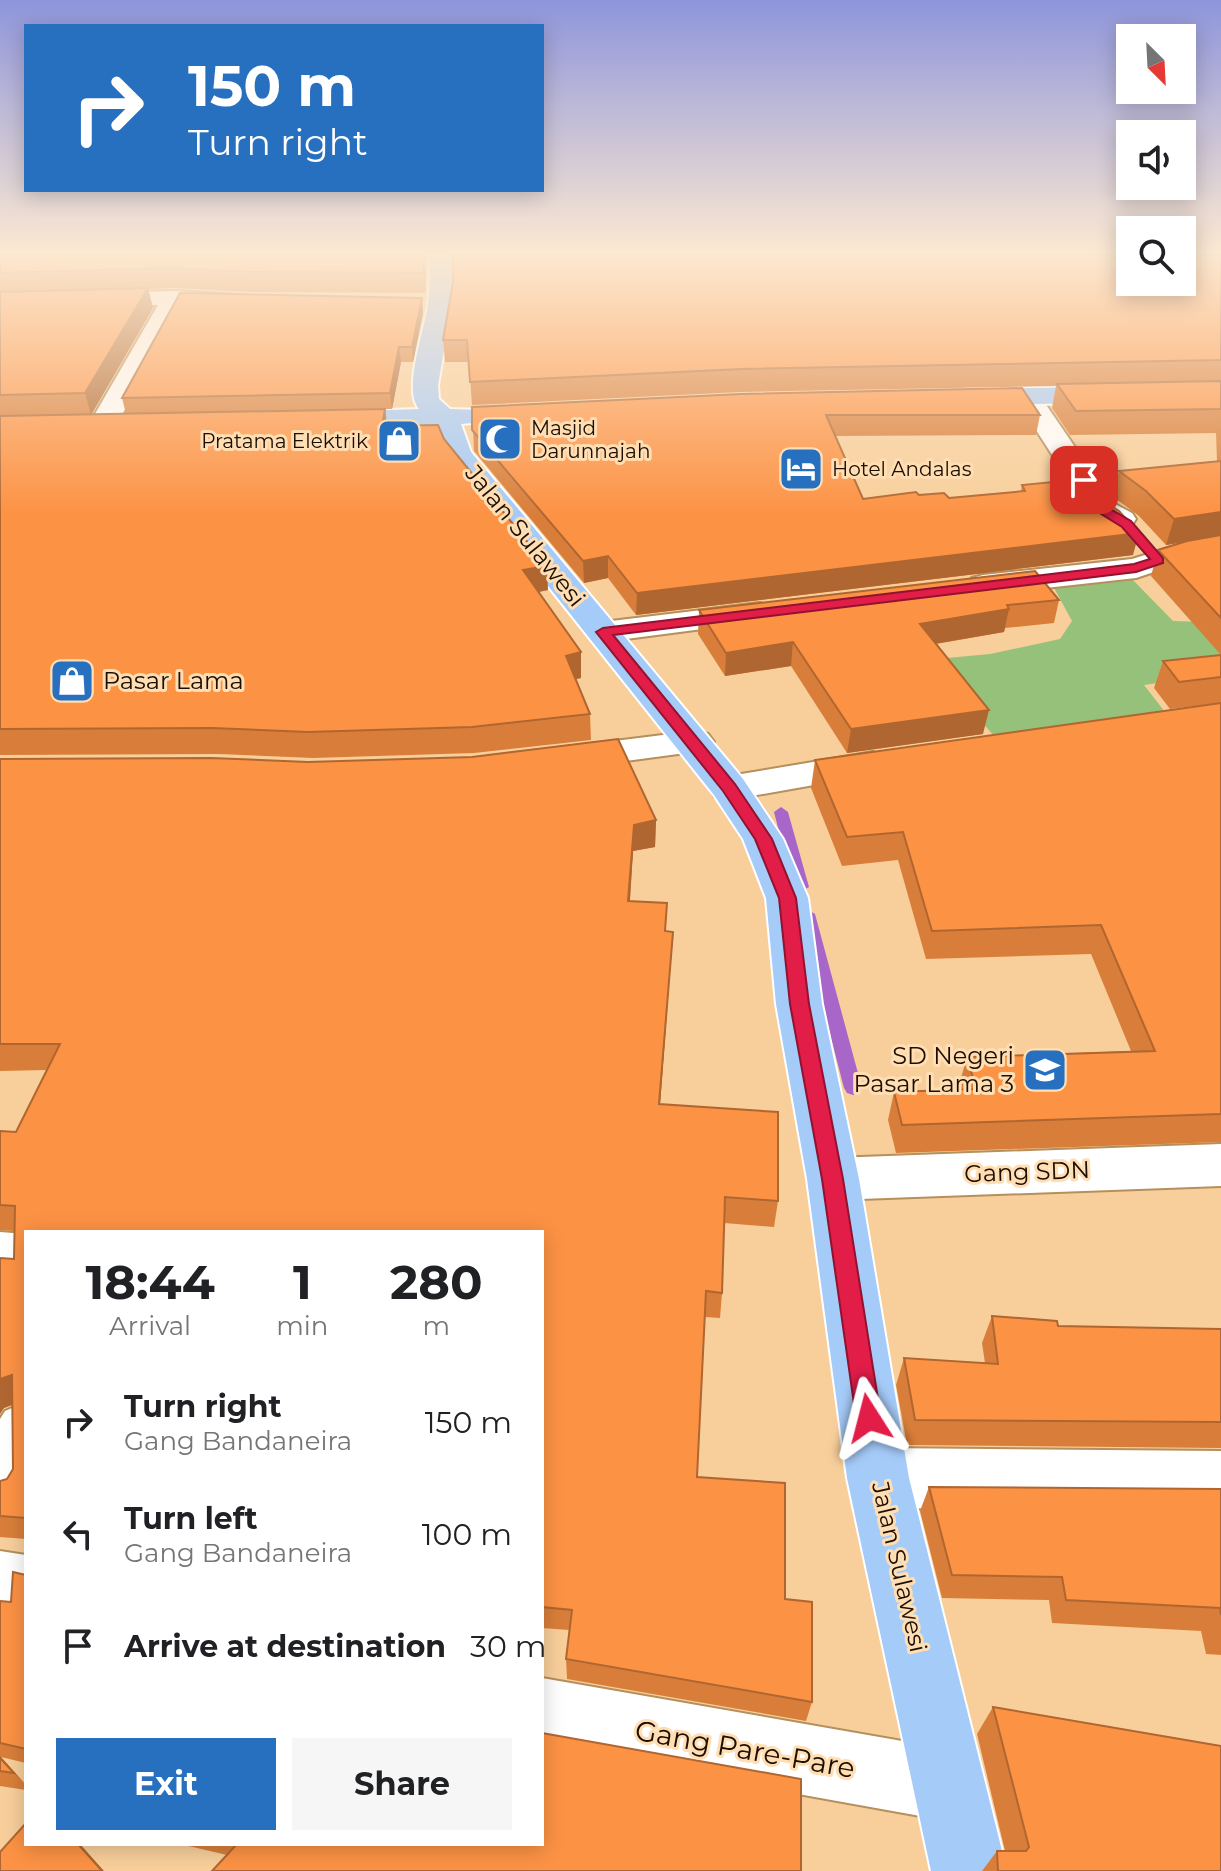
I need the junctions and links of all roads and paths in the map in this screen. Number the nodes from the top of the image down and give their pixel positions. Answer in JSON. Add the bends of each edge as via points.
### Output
{"nodes":[{"id":1,"x":150,"y":340,"type":"edge"},
{"id":2,"x":429,"y":340,"type":"edge"},
{"id":3,"x":1221,"y":393,"type":"edge"},
{"id":4,"x":1027,"y":396,"type":"junction"},
{"id":5,"x":943,"y":398,"type":"edge"},
{"id":6,"x":502,"y":413,"type":"edge"},
{"id":7,"x":446,"y":419,"type":"junction"},
{"id":8,"x":306,"y":421,"type":"edge"},
{"id":9,"x":133,"y":425,"type":"edge"},
{"id":10,"x":102,"y":426,"type":"junction"},
{"id":11,"x":73,"y":427,"type":"edge"},
{"id":12,"x":1221,"y":547,"type":"edge"},
{"id":13,"x":1159,"y":560,"type":"junction"},
{"id":14,"x":952,"y":589,"type":"edge"},
{"id":15,"x":793,"y":609,"type":"edge"},
{"id":16,"x":603,"y":632,"type":"junction"},
{"id":17,"x":695,"y":742,"type":"junction"},
{"id":18,"x":900,"y":760,"type":"edge"},
{"id":19,"x":537,"y":761,"type":"edge"},
{"id":20,"x":729,"y":788,"type":"junction"},
{"id":21,"x":1221,"y":1165,"type":"edge"},
{"id":22,"x":833,"y":1179,"type":"junction"},
{"id":23,"x":0,"y":1256,"type":"edge"},
{"id":24,"x":24,"y":1258,"type":"edge"},
{"id":25,"x":24,"y":1435,"type":"edge"},
{"id":26,"x":0,"y":1478,"type":"edge"},
{"id":27,"x":878,"y":1478,"type":"junction"},
{"id":28,"x":1221,"y":1481,"type":"edge"},
{"id":29,"x":0,"y":1584,"type":"edge"},
{"id":30,"x":24,"y":1588,"type":"edge"},
{"id":31,"x":544,"y":1713,"type":"edge"},
{"id":32,"x":948,"y":1785,"type":"junction"},
{"id":33,"x":969,"y":1871,"type":"edge"}],
"edges":[{"from":1,"to":10,"type":"street"},
{"from":2,"to":7,"type":"main road","name":"Jalan Sulawesi","via":[[426,402]]},
{"from":3,"to":4,"type":"main road"},
{"from":4,"to":5,"type":"main road"},
{"from":4,"to":13,"type":"street","via":[[1102,509],[1126,524]]},
{"from":6,"to":7,"type":"main road"},
{"from":7,"to":8,"type":"main road"},
{"from":7,"to":16,"type":"main road","name":"Jalan Sulawesi","via":[[458,454]]},
{"from":9,"to":10,"type":"main road"},
{"from":10,"to":11,"type":"main road"},
{"from":12,"to":13,"type":"street"},
{"from":13,"to":14,"type":"street","via":[[1136,568]]},
{"from":15,"to":16,"type":"street"},
{"from":16,"to":17,"type":"main road","name":"Jalan Sulawesi"},
{"from":17,"to":19,"type":"street"},
{"from":17,"to":20,"type":"main road","name":"Jalan Sulawesi"},
{"from":18,"to":20,"type":"street"},
{"from":20,"to":22,"type":"main road","name":"Jalan Sulawesi","via":[[763,839],[787,898],[799,1004]]},
{"from":21,"to":22,"type":"street","name":"Gang SDN"},
{"from":22,"to":27,"type":"main road","name":"Jalan Sulawesi"},
{"from":23,"to":24,"type":"street"},
{"from":25,"to":26,"type":"street"},
{"from":27,"to":28,"type":"street"},
{"from":27,"to":32,"type":"main road","name":"Jalan Sulawesi"},
{"from":29,"to":30,"type":"street"},
{"from":31,"to":32,"type":"street","name":"Gang Pare-Pare"},
{"from":32,"to":33,"type":"main road","name":"Jalan Sulawesi"}]}
